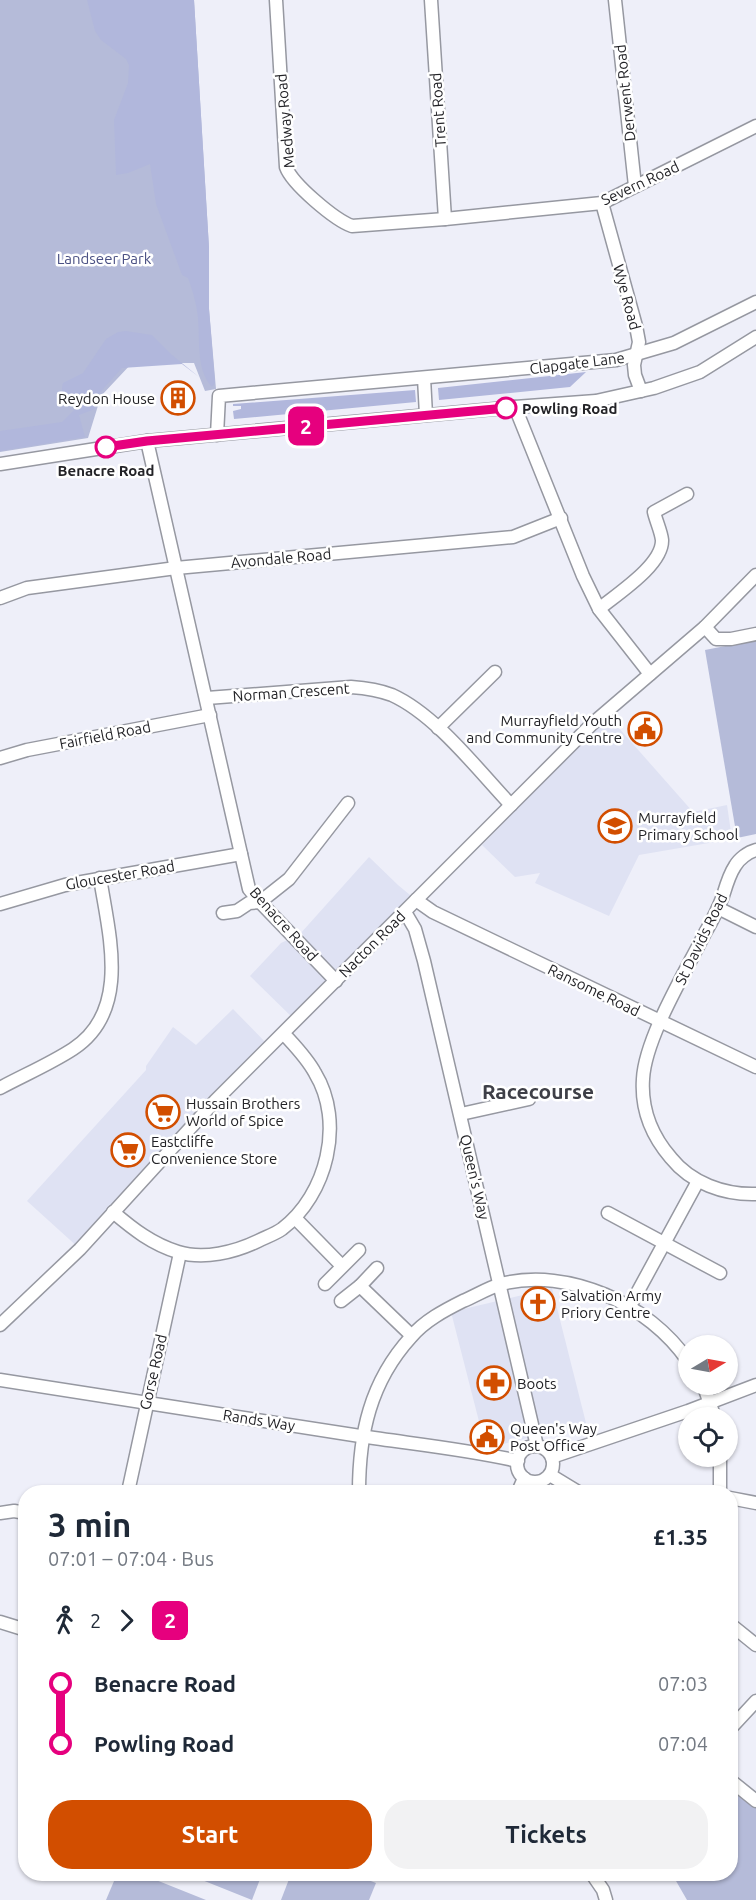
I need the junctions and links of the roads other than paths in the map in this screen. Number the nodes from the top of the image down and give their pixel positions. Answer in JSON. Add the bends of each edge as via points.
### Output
{"nodes":[{"id":1,"x":276,"y":0,"type":"edge"},
{"id":2,"x":431,"y":0,"type":"edge"},
{"id":3,"x":615,"y":0,"type":"edge"},
{"id":4,"x":756,"y":126,"type":"edge"},
{"id":5,"x":635,"y":186,"type":"junction"},
{"id":6,"x":602,"y":203,"type":"junction"},
{"id":7,"x":445,"y":219,"type":"junction"},
{"id":8,"x":756,"y":302,"type":"edge"},
{"id":9,"x":756,"y":337,"type":"edge"},
{"id":10,"x":637,"y":356,"type":"junction"},
{"id":11,"x":423,"y":378,"type":"junction"},
{"id":12,"x":641,"y":391,"type":"junction"},
{"id":13,"x":514,"y":407,"type":"junction"},
{"id":14,"x":426,"y":416,"type":"junction"},
{"id":15,"x":217,"y":435,"type":"junction"},
{"id":16,"x":147,"y":441,"type":"junction"},
{"id":17,"x":0,"y":464,"type":"edge"},
{"id":18,"x":687,"y":494,"type":"dead end"},
{"id":19,"x":561,"y":519,"type":"junction"},
{"id":20,"x":176,"y":568,"type":"junction"},
{"id":21,"x":756,"y":575,"type":"edge"},
{"id":22,"x":0,"y":598,"type":"edge"},
{"id":23,"x":599,"y":609,"type":"junction"},
{"id":24,"x":705,"y":627,"type":"junction"},
{"id":25,"x":756,"y":634,"type":"edge"},
{"id":26,"x":495,"y":672,"type":"dead end"},
{"id":27,"x":650,"y":674,"type":"junction"},
{"id":28,"x":207,"y":698,"type":"junction"},
{"id":29,"x":210,"y":715,"type":"junction"},
{"id":30,"x":438,"y":728,"type":"junction"},
{"id":31,"x":0,"y":758,"type":"edge"},
{"id":32,"x":348,"y":803,"type":"dead end"},
{"id":33,"x":511,"y":805,"type":"junction"},
{"id":34,"x":756,"y":850,"type":"edge"},
{"id":35,"x":241,"y":854,"type":"junction"},
{"id":36,"x":100,"y":878,"type":"junction"},
{"id":37,"x":416,"y":900,"type":"junction"},
{"id":38,"x":260,"y":902,"type":"junction"},
{"id":39,"x":0,"y":904,"type":"edge"},
{"id":40,"x":718,"y":908,"type":"junction"},
{"id":41,"x":405,"y":912,"type":"junction"},
{"id":42,"x":433,"y":912,"type":"junction"},
{"id":43,"x":223,"y":913,"type":"dead end"},
{"id":44,"x":756,"y":927,"type":"edge"},
{"id":45,"x":416,"y":928,"type":"junction"},
{"id":46,"x":336,"y":981,"type":"junction"},
{"id":47,"x":661,"y":1022,"type":"junction"},
{"id":48,"x":284,"y":1034,"type":"junction"},
{"id":49,"x":756,"y":1067,"type":"edge"},
{"id":50,"x":0,"y":1088,"type":"edge"},
{"id":51,"x":529,"y":1099,"type":"dead end"},
{"id":52,"x":461,"y":1114,"type":"junction"},
{"id":53,"x":698,"y":1181,"type":"junction"},
{"id":54,"x":756,"y":1194,"type":"edge"},
{"id":55,"x":113,"y":1212,"type":"junction"},
{"id":56,"x":609,"y":1213,"type":"dead end"},
{"id":57,"x":295,"y":1218,"type":"junction"},
{"id":58,"x":664,"y":1243,"type":"junction"},
{"id":59,"x":359,"y":1250,"type":"dead end"},
{"id":60,"x":180,"y":1253,"type":"junction"},
{"id":61,"x":342,"y":1266,"type":"junction"},
{"id":62,"x":377,"y":1268,"type":"dead end"},
{"id":63,"x":720,"y":1273,"type":"dead end"},
{"id":64,"x":325,"y":1284,"type":"dead end"},
{"id":65,"x":499,"y":1285,"type":"junction"},
{"id":66,"x":360,"y":1286,"type":"junction"},
{"id":67,"x":341,"y":1301,"type":"dead end"},
{"id":68,"x":630,"y":1306,"type":"junction"},
{"id":69,"x":0,"y":1325,"type":"edge"},
{"id":70,"x":411,"y":1335,"type":"junction"},
{"id":71,"x":678,"y":1349,"type":"edge"},
{"id":72,"x":0,"y":1380,"type":"edge"},
{"id":73,"x":756,"y":1386,"type":"edge"},
{"id":74,"x":708,"y":1395,"type":"edge"},
{"id":75,"x":711,"y":1403,"type":"junction"},
{"id":76,"x":146,"y":1404,"type":"junction"},
{"id":77,"x":712,"y":1407,"type":"edge"},
{"id":78,"x":362,"y":1436,"type":"junction"},
{"id":79,"x":537,"y":1446,"type":"junction"},
{"id":80,"x":552,"y":1457,"type":"junction"},
{"id":81,"x":518,"y":1461,"type":"junction"},
{"id":82,"x":720,"y":1467,"type":"edge"},
{"id":83,"x":550,"y":1474,"type":"junction"},
{"id":84,"x":525,"y":1479,"type":"junction"},
{"id":85,"x":129,"y":1485,"type":"edge"},
{"id":86,"x":359,"y":1485,"type":"edge"},
{"id":87,"x":522,"y":1485,"type":"edge"},
{"id":88,"x":537,"y":1485,"type":"edge"},
{"id":89,"x":542,"y":1485,"type":"edge"},
{"id":90,"x":567,"y":1485,"type":"edge"},
{"id":91,"x":720,"y":1485,"type":"edge"},
{"id":92,"x":738,"y":1500,"type":"edge"},
{"id":93,"x":756,"y":1503,"type":"edge"},
{"id":94,"x":18,"y":1512,"type":"edge"},
{"id":95,"x":0,"y":1513,"type":"edge"},
{"id":96,"x":0,"y":1622,"type":"edge"},
{"id":97,"x":18,"y":1628,"type":"edge"},
{"id":98,"x":738,"y":1630,"type":"edge"},
{"id":99,"x":756,"y":1645,"type":"edge"},
{"id":100,"x":756,"y":1701,"type":"edge"},
{"id":101,"x":738,"y":1720,"type":"edge"},
{"id":102,"x":738,"y":1786,"type":"edge"},
{"id":103,"x":756,"y":1801,"type":"edge"},
{"id":104,"x":597,"y":1881,"type":"edge"},
{"id":105,"x":606,"y":1900,"type":"edge"}],
"edges":[{"from":1,"to":7,"type":"street","name":"Medway Road","via":[[286,167],[294,181],[341,222],[352,226]]},
{"from":2,"to":7,"type":"street","name":"Trent Road"},
{"from":3,"to":5,"type":"street","name":"Derwent Road"},
{"from":4,"to":5,"type":"street","name":"Severn Road"},
{"from":5,"to":6,"type":"street","name":"Severn Road"},
{"from":6,"to":7,"type":"street","name":"Severn Road"},
{"from":6,"to":10,"type":"street","name":"Wye Road","via":[[636,326]]},
{"from":8,"to":10,"type":"street","name":"Clapgate Lane","via":[[674,343]]},
{"from":9,"to":12,"type":"street","via":[[700,372]]},
{"from":10,"to":11,"type":"street","name":"Clapgate Lane"},
{"from":10,"to":12,"type":"street","name":"Wye Road","via":[[635,375]]},
{"from":11,"to":14,"type":"street"},
{"from":11,"to":15,"type":"street","name":"Clapgate Lane","via":[[219,396]]},
{"from":12,"to":13,"type":"street","via":[[596,401]]},
{"from":13,"to":14,"type":"street"},
{"from":13,"to":19,"type":"street"},
{"from":14,"to":15,"type":"street"},
{"from":15,"to":16,"type":"street"},
{"from":16,"to":17,"type":"street"},
{"from":16,"to":20,"type":"street","name":"Benacre Road"},
{"from":18,"to":23,"type":"street","via":[[654,512],[662,540],[659,554],[650,567]]},
{"from":19,"to":20,"type":"street","name":"Avondale Road","via":[[513,537]]},
{"from":19,"to":23,"type":"street"},
{"from":20,"to":22,"type":"street","name":"Avondale Road","via":[[27,588]]},
{"from":20,"to":28,"type":"street","name":"Benacre Road"},
{"from":21,"to":24,"type":"street","name":"Nacton Road"},
{"from":23,"to":27,"type":"street"},
{"from":24,"to":25,"type":"street","via":[[716,639]]},
{"from":24,"to":27,"type":"street","name":"Nacton Road"},
{"from":26,"to":30,"type":"street"},
{"from":27,"to":33,"type":"street","name":"Nacton Road","via":[[592,724]]},
{"from":28,"to":29,"type":"street","name":"Benacre Road"},
{"from":28,"to":30,"type":"street","name":"Norman Crescent","via":[[351,687],[390,694],[414,707]]},
{"from":29,"to":31,"type":"street","name":"Fairfield Road"},
{"from":29,"to":35,"type":"street","name":"Benacre Road"},
{"from":30,"to":33,"type":"street","name":"Norman Crescent"},
{"from":32,"to":38,"type":"street","via":[[289,879]]},
{"from":33,"to":37,"type":"street","name":"Nacton Road"},
{"from":34,"to":40,"type":"street","name":"St Davids Road","via":[[734,867]]},
{"from":35,"to":36,"type":"street","name":"Gloucester Road"},
{"from":35,"to":38,"type":"street","name":"Benacre Road","via":[[249,889]]},
{"from":36,"to":39,"type":"street","name":"Gloucester Road"},
{"from":36,"to":50,"type":"street","via":[[113,971],[102,1016],[74,1048]]},
{"from":37,"to":41,"type":"street","name":"Nacton Road"},
{"from":37,"to":42,"type":"street","name":"Ransome Road"},
{"from":38,"to":43,"type":"street"},
{"from":38,"to":46,"type":"street","name":"Benacre Road"},
{"from":40,"to":44,"type":"street"},
{"from":40,"to":47,"type":"street","name":"St Davids Road"},
{"from":41,"to":45,"type":"street","name":"Queen's Way"},
{"from":41,"to":46,"type":"street","name":"Nacton Road"},
{"from":42,"to":45,"type":"street","via":[[423,917]]},
{"from":42,"to":47,"type":"street","name":"Ransome Road"},
{"from":45,"to":52,"type":"street","name":"Queen's Way"},
{"from":46,"to":48,"type":"street","name":"Nacton Road"},
{"from":47,"to":49,"type":"street","name":"Ransome Road"},
{"from":47,"to":53,"type":"street","name":"St Davids Road","via":[[646,1058],[645,1107],[661,1146],[676,1165]]},
{"from":48,"to":55,"type":"street","name":"Nacton Road","via":[[215,1101]]},
{"from":48,"to":57,"type":"street","via":[[316,1074],[330,1122],[325,1163],[313,1193]]},
{"from":51,"to":52,"type":"street"},
{"from":52,"to":65,"type":"street","name":"Queen's Way"},
{"from":53,"to":54,"type":"street","name":"St Davids Road"},
{"from":53,"to":58,"type":"street"},
{"from":55,"to":60,"type":"street","via":[[147,1239]]},
{"from":55,"to":69,"type":"street","name":"Nacton Road"},
{"from":56,"to":58,"type":"street"},
{"from":57,"to":60,"type":"street","via":[[281,1230],[238,1249]]},
{"from":57,"to":61,"type":"street"},
{"from":58,"to":63,"type":"street"},
{"from":58,"to":68,"type":"street"},
{"from":59,"to":61,"type":"street"},
{"from":60,"to":76,"type":"street","name":"Gorse Road"},
{"from":61,"to":64,"type":"street"},
{"from":62,"to":66,"type":"street"},
{"from":65,"to":68,"type":"street","via":[[555,1281]]},
{"from":65,"to":70,"type":"street","via":[[443,1311]]},
{"from":65,"to":79,"type":"street","name":"Queen's Way"},
{"from":66,"to":67,"type":"street"},
{"from":66,"to":70,"type":"street"},
{"from":68,"to":71,"type":"street"},
{"from":70,"to":78,"type":"street","via":[[380,1380]]},
{"from":72,"to":76,"type":"street","name":"Rands Way"},
{"from":73,"to":75,"type":"street"},
{"from":74,"to":75,"type":"street"},
{"from":75,"to":77,"type":"street"},
{"from":75,"to":80,"type":"street"},
{"from":76,"to":78,"type":"street","name":"Rands Way"},
{"from":76,"to":85,"type":"street","name":"Gorse Road"},
{"from":78,"to":81,"type":"street","name":"Rands Way"},
{"from":78,"to":86,"type":"street"},
{"from":79,"to":80,"type":"street","via":[[548,1450]]},
{"from":79,"to":81,"type":"street","via":[[527,1448]]},
{"from":80,"to":83,"type":"street"},
{"from":81,"to":84,"type":"street"},
{"from":82,"to":91,"type":"street"},
{"from":83,"to":89,"type":"street"},
{"from":83,"to":90,"type":"street"},
{"from":84,"to":87,"type":"street"},
{"from":84,"to":88,"type":"street"},
{"from":92,"to":93,"type":"street"},
{"from":94,"to":95,"type":"street"},
{"from":96,"to":97,"type":"street"},
{"from":98,"to":99,"type":"street"},
{"from":100,"to":101,"type":"street"},
{"from":102,"to":103,"type":"street"},
{"from":104,"to":105,"type":"street"}]}
